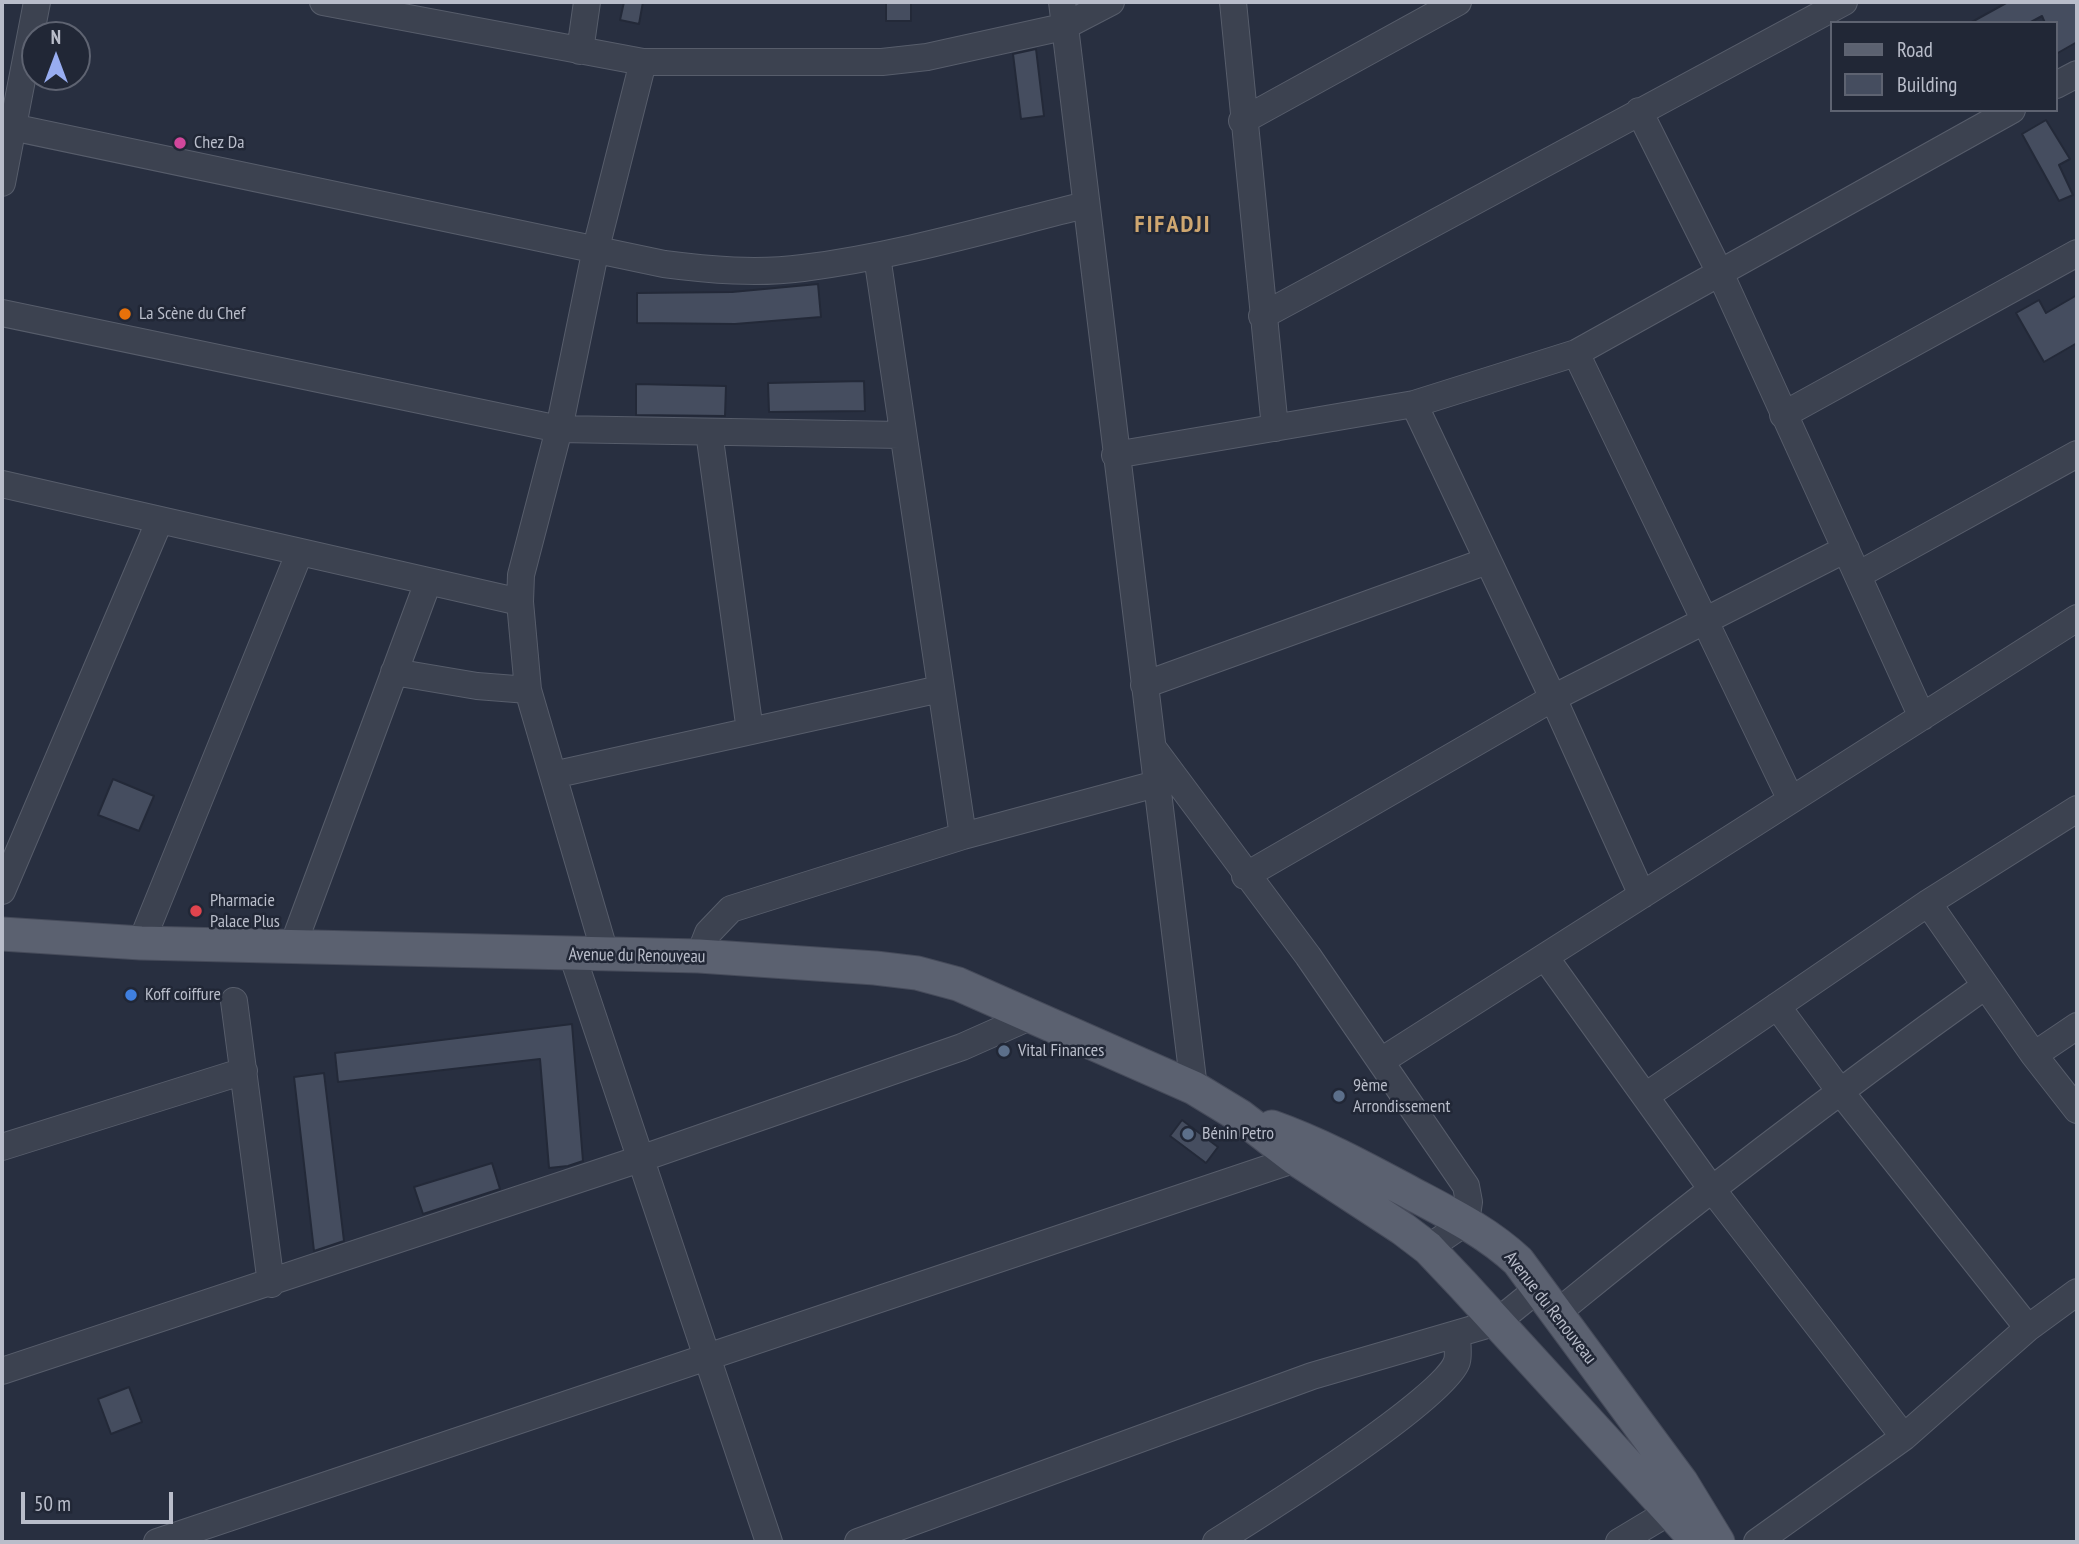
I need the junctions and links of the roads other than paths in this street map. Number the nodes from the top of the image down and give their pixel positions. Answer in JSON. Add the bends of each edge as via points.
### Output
{"nodes":[{"id":1,"x":37,"y":2,"type":"edge"},
{"id":2,"x":323,"y":2,"type":"edge"},
{"id":3,"x":587,"y":2,"type":"edge"},
{"id":4,"x":1111,"y":2,"type":"edge"},
{"id":5,"x":1233,"y":2,"type":"edge"},
{"id":6,"x":1458,"y":2,"type":"edge"},
{"id":7,"x":1844,"y":2,"type":"edge"},
{"id":8,"x":1063,"y":15,"type":"edge"},
{"id":9,"x":580,"y":51,"type":"junction"},
{"id":10,"x":643,"y":62,"type":"junction"},
{"id":11,"x":2077,"y":74,"type":"edge"},
{"id":12,"x":2058,"y":84,"type":"edge"},
{"id":13,"x":1639,"y":111,"type":"junction"},
{"id":14,"x":2008,"y":112,"type":"edge"},
{"id":15,"x":1242,"y":121,"type":"junction"},
{"id":16,"x":7,"y":126,"type":"edge"},
{"id":17,"x":2,"y":183,"type":"edge"},
{"id":18,"x":1085,"y":205,"type":"junction"},
{"id":19,"x":596,"y":248,"type":"junction"},
{"id":20,"x":2077,"y":253,"type":"edge"},
{"id":21,"x":877,"y":256,"type":"junction"},
{"id":22,"x":1720,"y":273,"type":"junction"},
{"id":23,"x":2,"y":313,"type":"edge"},
{"id":24,"x":1262,"y":316,"type":"junction"},
{"id":25,"x":1576,"y":353,"type":"junction"},
{"id":26,"x":1414,"y":404,"type":"junction"},
{"id":27,"x":1783,"y":415,"type":"junction"},
{"id":28,"x":1275,"y":428,"type":"junction"},
{"id":29,"x":559,"y":429,"type":"junction"},
{"id":30,"x":709,"y":432,"type":"junction"},
{"id":31,"x":901,"y":435,"type":"junction"},
{"id":32,"x":2077,"y":454,"type":"edge"},
{"id":33,"x":1115,"y":455,"type":"junction"},
{"id":34,"x":2,"y":484,"type":"edge"},
{"id":35,"x":159,"y":522,"type":"junction"},
{"id":36,"x":1846,"y":549,"type":"junction"},
{"id":37,"x":299,"y":554,"type":"junction"},
{"id":38,"x":1487,"y":561,"type":"junction"},
{"id":39,"x":1858,"y":575,"type":"junction"},
{"id":40,"x":428,"y":582,"type":"junction"},
{"id":41,"x":520,"y":602,"type":"junction"},
{"id":42,"x":2077,"y":618,"type":"edge"},
{"id":43,"x":1704,"y":621,"type":"junction"},
{"id":44,"x":394,"y":672,"type":"junction"},
{"id":45,"x":1144,"y":685,"type":"junction"},
{"id":46,"x":940,"y":689,"type":"junction"},
{"id":47,"x":528,"y":690,"type":"junction"},
{"id":48,"x":1553,"y":698,"type":"junction"},
{"id":49,"x":1922,"y":717,"type":"junction"},
{"id":50,"x":750,"y":731,"type":"junction"},
{"id":51,"x":1152,"y":746,"type":"junction"},
{"id":52,"x":553,"y":775,"type":"junction"},
{"id":53,"x":1157,"y":783,"type":"junction"},
{"id":54,"x":1791,"y":800,"type":"junction"},
{"id":55,"x":2077,"y":809,"type":"edge"},
{"id":56,"x":963,"y":836,"type":"junction"},
{"id":57,"x":1245,"y":876,"type":"junction"},
{"id":58,"x":2,"y":891,"type":"edge"},
{"id":59,"x":1642,"y":895,"type":"junction"},
{"id":60,"x":1928,"y":903,"type":"junction"},
{"id":61,"x":2,"y":934,"type":"edge"},
{"id":62,"x":141,"y":943,"type":"junction"},
{"id":63,"x":292,"y":948,"type":"junction"},
{"id":64,"x":605,"y":953,"type":"junction"},
{"id":65,"x":572,"y":954,"type":"junction"},
{"id":66,"x":699,"y":956,"type":"junction"},
{"id":67,"x":1545,"y":957,"type":"junction"},
{"id":68,"x":1985,"y":986,"type":"junction"},
{"id":69,"x":234,"y":1001,"type":"dead end"},
{"id":70,"x":1777,"y":1006,"type":"junction"},
{"id":71,"x":1034,"y":1015,"type":"junction"},
{"id":72,"x":2077,"y":1026,"type":"edge"},
{"id":73,"x":2034,"y":1055,"type":"junction"},
{"id":74,"x":1381,"y":1061,"type":"junction"},
{"id":75,"x":244,"y":1071,"type":"junction"},
{"id":76,"x":1194,"y":1088,"type":"junction"},
{"id":77,"x":1839,"y":1090,"type":"junction"},
{"id":78,"x":1647,"y":1095,"type":"junction"},
{"id":79,"x":2077,"y":1110,"type":"edge"},
{"id":80,"x":1240,"y":1116,"type":"junction"},
{"id":81,"x":2,"y":1147,"type":"edge"},
{"id":82,"x":640,"y":1159,"type":"junction"},
{"id":83,"x":1296,"y":1159,"type":"junction"},
{"id":84,"x":1710,"y":1188,"type":"junction"},
{"id":85,"x":1466,"y":1222,"type":"junction"},
{"id":86,"x":1428,"y":1248,"type":"junction"},
{"id":87,"x":271,"y":1284,"type":"junction"},
{"id":88,"x":2077,"y":1292,"type":"edge"},
{"id":89,"x":1548,"y":1300,"type":"junction"},
{"id":90,"x":1497,"y":1322,"type":"junction"},
{"id":91,"x":2028,"y":1328,"type":"junction"},
{"id":92,"x":1457,"y":1334,"type":"junction"},
{"id":93,"x":707,"y":1356,"type":"junction"},
{"id":94,"x":2,"y":1371,"type":"edge"},
{"id":95,"x":1904,"y":1437,"type":"junction"},
{"id":96,"x":1669,"y":1512,"type":"junction"},
{"id":97,"x":157,"y":1542,"type":"edge"},
{"id":98,"x":769,"y":1542,"type":"edge"},
{"id":99,"x":858,"y":1542,"type":"edge"},
{"id":100,"x":1216,"y":1542,"type":"edge"},
{"id":101,"x":1619,"y":1542,"type":"edge"},
{"id":102,"x":1698,"y":1542,"type":"edge"},
{"id":103,"x":1718,"y":1542,"type":"edge"},
{"id":104,"x":1757,"y":1542,"type":"edge"}],
"edges":[{"from":1,"to":16,"type":"street"},
{"from":2,"to":9,"type":"street"},
{"from":3,"to":9,"type":"street"},
{"from":4,"to":8,"type":"street"},
{"from":5,"to":15,"type":"street"},
{"from":6,"to":15,"type":"street"},
{"from":7,"to":13,"type":"street"},
{"from":8,"to":10,"type":"street","via":[[927,57],[882,62]]},
{"from":8,"to":18,"type":"street"},
{"from":9,"to":10,"type":"street"},
{"from":10,"to":19,"type":"street"},
{"from":11,"to":12,"type":"street"},
{"from":13,"to":22,"type":"street"},
{"from":13,"to":24,"type":"street"},
{"from":14,"to":22,"type":"street"},
{"from":15,"to":24,"type":"street"},
{"from":16,"to":17,"type":"street"},
{"from":16,"to":19,"type":"street"},
{"from":18,"to":21,"type":"street"},
{"from":18,"to":33,"type":"street"},
{"from":19,"to":21,"type":"street","via":[[664,264],[730,271],[802,269]]},
{"from":19,"to":29,"type":"street"},
{"from":20,"to":27,"type":"street"},
{"from":21,"to":31,"type":"street"},
{"from":22,"to":25,"type":"street"},
{"from":22,"to":27,"type":"street"},
{"from":23,"to":29,"type":"street"},
{"from":24,"to":28,"type":"street"},
{"from":25,"to":26,"type":"street"},
{"from":25,"to":43,"type":"street"},
{"from":26,"to":28,"type":"street"},
{"from":26,"to":38,"type":"street"},
{"from":27,"to":36,"type":"street"},
{"from":28,"to":33,"type":"street"},
{"from":29,"to":30,"type":"street"},
{"from":29,"to":41,"type":"street","via":[[521,575]]},
{"from":30,"to":31,"type":"street"},
{"from":30,"to":50,"type":"street"},
{"from":31,"to":46,"type":"street"},
{"from":32,"to":39,"type":"street"},
{"from":33,"to":45,"type":"street"},
{"from":34,"to":35,"type":"street"},
{"from":35,"to":37,"type":"street"},
{"from":35,"to":58,"type":"street"},
{"from":36,"to":39,"type":"street"},
{"from":36,"to":43,"type":"street"},
{"from":37,"to":40,"type":"street"},
{"from":37,"to":62,"type":"street"},
{"from":38,"to":45,"type":"street"},
{"from":38,"to":48,"type":"street"},
{"from":39,"to":49,"type":"street"},
{"from":40,"to":41,"type":"street"},
{"from":40,"to":44,"type":"street"},
{"from":41,"to":47,"type":"street"},
{"from":42,"to":49,"type":"street"},
{"from":43,"to":48,"type":"street"},
{"from":43,"to":54,"type":"street"},
{"from":44,"to":47,"type":"street"},
{"from":44,"to":63,"type":"street"},
{"from":45,"to":51,"type":"street"},
{"from":46,"to":50,"type":"street"},
{"from":46,"to":56,"type":"street"},
{"from":47,"to":52,"type":"street"},
{"from":48,"to":57,"type":"street"},
{"from":48,"to":59,"type":"street"},
{"from":49,"to":54,"type":"street"},
{"from":50,"to":52,"type":"street"},
{"from":51,"to":53,"type":"street"},
{"from":51,"to":57,"type":"street"},
{"from":52,"to":64,"type":"street"},
{"from":53,"to":56,"type":"street"},
{"from":53,"to":76,"type":"street"},
{"from":54,"to":59,"type":"street"},
{"from":55,"to":60,"type":"street"},
{"from":56,"to":66,"type":"street","via":[[731,909],[708,933]]},
{"from":57,"to":74,"type":"street"},
{"from":59,"to":67,"type":"street"},
{"from":60,"to":68,"type":"street"},
{"from":60,"to":70,"type":"street"},
{"from":61,"to":62,"type":"main road","name":"Avenue du Renouveau"},
{"from":62,"to":63,"type":"main road","name":"Avenue du Renouveau"},
{"from":63,"to":65,"type":"main road","name":"Avenue du Renouveau"},
{"from":64,"to":65,"type":"main road","name":"Avenue du Renouveau"},
{"from":64,"to":66,"type":"main road","name":"Avenue du Renouveau"},
{"from":65,"to":82,"type":"street"},
{"from":66,"to":71,"type":"main road","name":"Avenue du Renouveau","via":[[917,973]]},
{"from":67,"to":74,"type":"street"},
{"from":67,"to":78,"type":"street"},
{"from":68,"to":73,"type":"street"},
{"from":68,"to":77,"type":"street"},
{"from":69,"to":75,"type":"street"},
{"from":70,"to":77,"type":"street"},
{"from":70,"to":78,"type":"street"},
{"from":71,"to":76,"type":"main road","name":"Avenue du Renouveau"},
{"from":71,"to":82,"type":"street","via":[[962,1047]]},
{"from":72,"to":73,"type":"street"},
{"from":73,"to":79,"type":"street"},
{"from":74,"to":85,"type":"street","via":[[1466,1186]]},
{"from":75,"to":81,"type":"street"},
{"from":75,"to":87,"type":"street"},
{"from":76,"to":80,"type":"main road","name":"Avenue du Renouveau"},
{"from":77,"to":84,"type":"street"},
{"from":77,"to":91,"type":"street"},
{"from":78,"to":84,"type":"street"},
{"from":80,"to":83,"type":"main road","name":"Avenue du Renouveau"},
{"from":80,"to":85,"type":"main road","name":"Avenue du Renouveau","via":[[1343,1156]]},
{"from":82,"to":87,"type":"street"},
{"from":82,"to":93,"type":"street"},
{"from":83,"to":86,"type":"main road","name":"Avenue du Renouveau"},
{"from":83,"to":93,"type":"street"},
{"from":84,"to":89,"type":"street"},
{"from":84,"to":95,"type":"street"},
{"from":85,"to":86,"type":"street"},
{"from":85,"to":89,"type":"main road","name":"Avenue du Renouveau","via":[[1518,1261]]},
{"from":86,"to":90,"type":"main road","name":"Avenue du Renouveau"},
{"from":87,"to":94,"type":"street"},
{"from":88,"to":91,"type":"street"},
{"from":89,"to":90,"type":"street"},
{"from":89,"to":103,"type":"main road","name":"Avenue du Renouveau","via":[[1682,1483]]},
{"from":90,"to":92,"type":"street"},
{"from":90,"to":96,"type":"main road","name":"Avenue du Renouveau"},
{"from":91,"to":95,"type":"street"},
{"from":92,"to":99,"type":"street","via":[[1312,1376]]},
{"from":92,"to":100,"type":"street","via":[[1457,1361],[1420,1403],[1313,1481]]},
{"from":93,"to":97,"type":"street"},
{"from":93,"to":98,"type":"street"},
{"from":95,"to":104,"type":"street"},
{"from":96,"to":101,"type":"street"},
{"from":96,"to":102,"type":"main road","name":"Avenue du Renouveau"}]}
